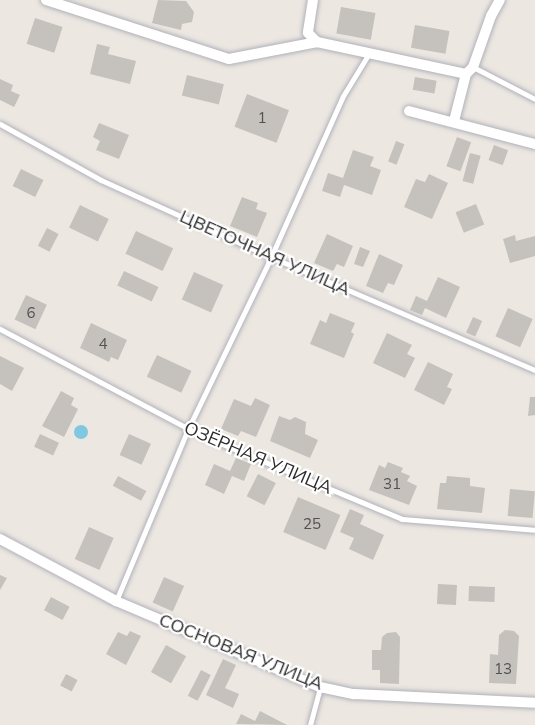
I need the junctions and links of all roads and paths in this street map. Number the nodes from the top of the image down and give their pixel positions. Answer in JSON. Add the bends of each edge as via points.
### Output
{"nodes":[{"id":1,"x":46,"y":0,"type":"edge"},
{"id":2,"x":313,"y":0,"type":"edge"},
{"id":3,"x":500,"y":0,"type":"edge"},
{"id":4,"x":317,"y":42,"type":"junction"},
{"id":5,"x":368,"y":55,"type":"junction"},
{"id":6,"x":469,"y":71,"type":"junction"},
{"id":7,"x":535,"y":99,"type":"edge"},
{"id":8,"x":409,"y":111,"type":"dead end"},
{"id":9,"x":454,"y":121,"type":"junction"},
{"id":10,"x":0,"y":124,"type":"edge"},
{"id":11,"x":535,"y":144,"type":"edge"},
{"id":12,"x":271,"y":257,"type":"junction"},
{"id":13,"x":0,"y":329,"type":"edge"},
{"id":14,"x":535,"y":370,"type":"edge"},
{"id":15,"x":188,"y":429,"type":"junction"},
{"id":16,"x":535,"y":530,"type":"edge"},
{"id":17,"x":0,"y":539,"type":"edge"},
{"id":18,"x":116,"y":602,"type":"junction"},
{"id":19,"x":320,"y":687,"type":"junction"},
{"id":20,"x":535,"y":703,"type":"edge"},
{"id":21,"x":310,"y":725,"type":"edge"}],
"edges":[{"from":1,"to":4,"type":"street","via":[[229,59]]},
{"from":2,"to":4,"type":"street","via":[[308,33]]},
{"from":3,"to":6,"type":"street"},
{"from":4,"to":5,"type":"street"},
{"from":5,"to":6,"type":"street"},
{"from":5,"to":12,"type":"lane","via":[[344,96]]},
{"from":6,"to":7,"type":"lane"},
{"from":6,"to":9,"type":"street"},
{"from":8,"to":9,"type":"street"},
{"from":9,"to":11,"type":"street"},
{"from":10,"to":12,"type":"lane","name":"ЦВЕТОЧНАЯ УЛИЦА","via":[[101,180]]},
{"from":12,"to":14,"type":"lane","name":"ЦВЕТОЧНАЯ УЛИЦА"},
{"from":12,"to":15,"type":"lane"},
{"from":13,"to":15,"type":"lane","name":"ОЗЁРНАЯ УЛИЦА"},
{"from":15,"to":16,"type":"lane","name":"ОЗЁРНАЯ УЛИЦА","via":[[402,519]]},
{"from":15,"to":18,"type":"lane"},
{"from":17,"to":18,"type":"street","name":"СОСНОВАЯ УЛИЦА"},
{"from":18,"to":19,"type":"street","name":"СОСНОВАЯ УЛИЦА"},
{"from":19,"to":20,"type":"street","name":"СОСНОВАЯ УЛИЦА","via":[[354,694]]},
{"from":19,"to":21,"type":"lane"}]}
